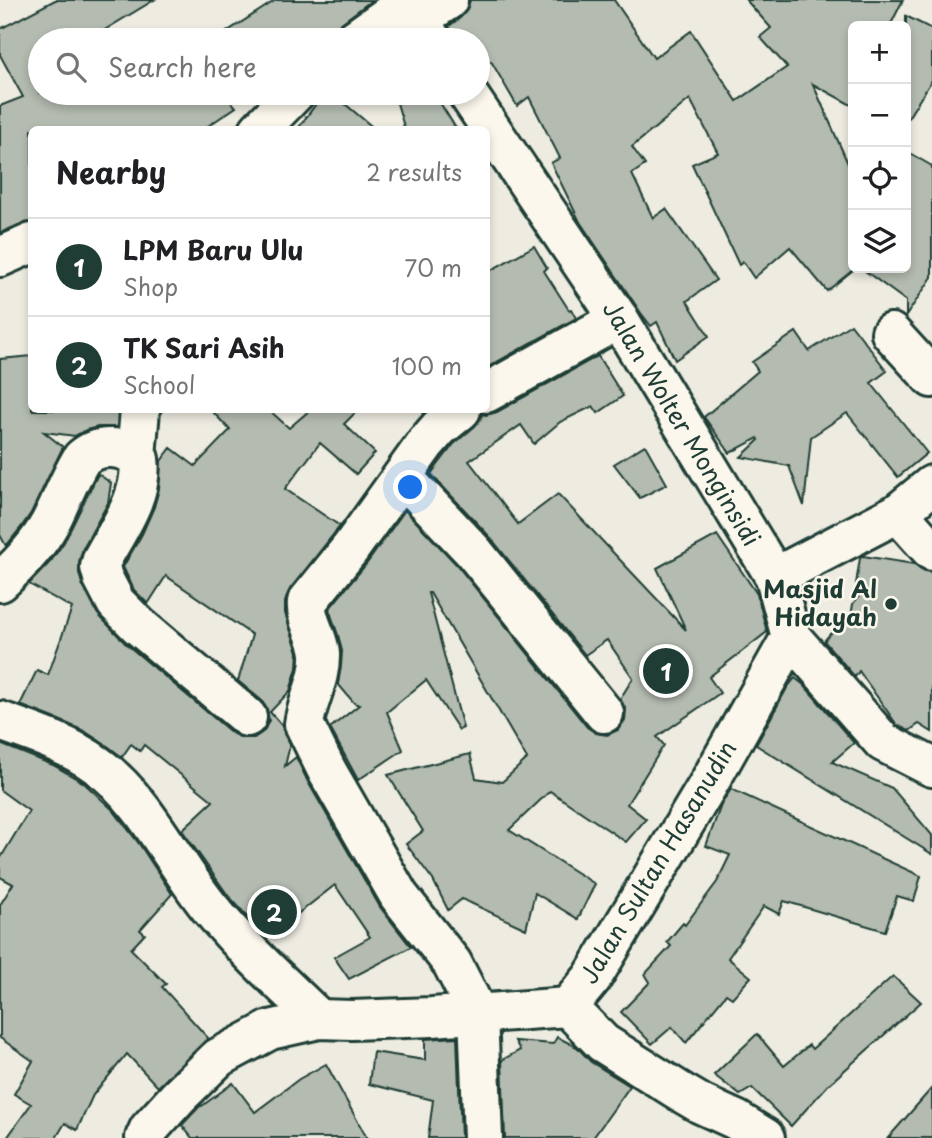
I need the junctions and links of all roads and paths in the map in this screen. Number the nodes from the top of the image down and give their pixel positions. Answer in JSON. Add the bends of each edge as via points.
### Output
{"nodes":[{"id":1,"x":422,"y":12,"type":"edge"},
{"id":2,"x":383,"y":28,"type":"edge"},
{"id":3,"x":283,"y":105,"type":"edge"},
{"id":4,"x":475,"y":105,"type":"edge"},
{"id":5,"x":263,"y":126,"type":"edge"},
{"id":6,"x":489,"y":126,"type":"edge"},
{"id":7,"x":490,"y":128,"type":"edge"},
{"id":8,"x":28,"y":245,"type":"edge"},
{"id":9,"x":0,"y":257,"type":"edge"},
{"id":10,"x":615,"y":314,"type":"junction"},
{"id":11,"x":891,"y":332,"type":"dead end"},
{"id":12,"x":932,"y":378,"type":"edge"},
{"id":13,"x":490,"y":391,"type":"edge"},
{"id":14,"x":140,"y":413,"type":"edge"},
{"id":15,"x":457,"y":413,"type":"edge"},
{"id":16,"x":136,"y":456,"type":"junction"},
{"id":17,"x":403,"y":477,"type":"junction"},
{"id":18,"x":932,"y":485,"type":"edge"},
{"id":19,"x":898,"y":513,"type":"junction"},
{"id":20,"x":932,"y":551,"type":"edge"},
{"id":21,"x":775,"y":577,"type":"junction"},
{"id":22,"x":0,"y":582,"type":"edge"},
{"id":23,"x":791,"y":637,"type":"junction"},
{"id":24,"x":604,"y":713,"type":"dead end"},
{"id":25,"x":247,"y":717,"type":"dead end"},
{"id":26,"x":0,"y":721,"type":"edge"},
{"id":27,"x":932,"y":767,"type":"edge"},
{"id":28,"x":568,"y":1007,"type":"junction"},
{"id":29,"x":478,"y":1014,"type":"junction"},
{"id":30,"x":319,"y":1018,"type":"junction"},
{"id":31,"x":145,"y":1138,"type":"edge"},
{"id":32,"x":483,"y":1138,"type":"edge"},
{"id":33,"x":765,"y":1138,"type":"edge"}],
"edges":[{"from":1,"to":2,"type":"street"},
{"from":3,"to":5,"type":"street"},
{"from":4,"to":6,"type":"street","name":"Jalan Wolter Monginsidi"},
{"from":7,"to":10,"type":"street","name":"Jalan Wolter Monginsidi"},
{"from":8,"to":9,"type":"street"},
{"from":10,"to":13,"type":"street","via":[[568,349]]},
{"from":10,"to":21,"type":"street","name":"Jalan Wolter Monginsidi"},
{"from":11,"to":12,"type":"street"},
{"from":14,"to":16,"type":"street"},
{"from":15,"to":17,"type":"street","via":[[439,428]]},
{"from":16,"to":22,"type":"street","via":[[116,448],[99,448],[82,458],[48,526]]},
{"from":16,"to":25,"type":"street","via":[[138,488],[102,559],[103,578],[116,603],[132,619]]},
{"from":17,"to":24,"type":"street","via":[[473,551]]},
{"from":17,"to":29,"type":"street","via":[[307,601],[320,655],[304,724],[399,896],[452,963]]},
{"from":18,"to":19,"type":"street"},
{"from":19,"to":20,"type":"street"},
{"from":19,"to":21,"type":"street"},
{"from":21,"to":23,"type":"street","name":"Jalan Wolter Monginsidi"},
{"from":23,"to":27,"type":"street","name":"Jalan Wolter Monginsidi","via":[[883,742]]},
{"from":23,"to":28,"type":"street","name":"Jalan Sultan Hasanudin","via":[[599,967]]},
{"from":26,"to":30,"type":"street","via":[[49,738],[100,767],[130,795],[209,907],[266,970]]},
{"from":28,"to":29,"type":"street","name":"Jalan Sultan Hasanudin"},
{"from":28,"to":33,"type":"street","via":[[612,1049]]},
{"from":29,"to":30,"type":"street","name":"Jalan Sultan Hasanudin"},
{"from":29,"to":32,"type":"street"},
{"from":30,"to":31,"type":"street","name":"Jalan Sultan Hasanudin","via":[[271,1030],[218,1058]]}]}
